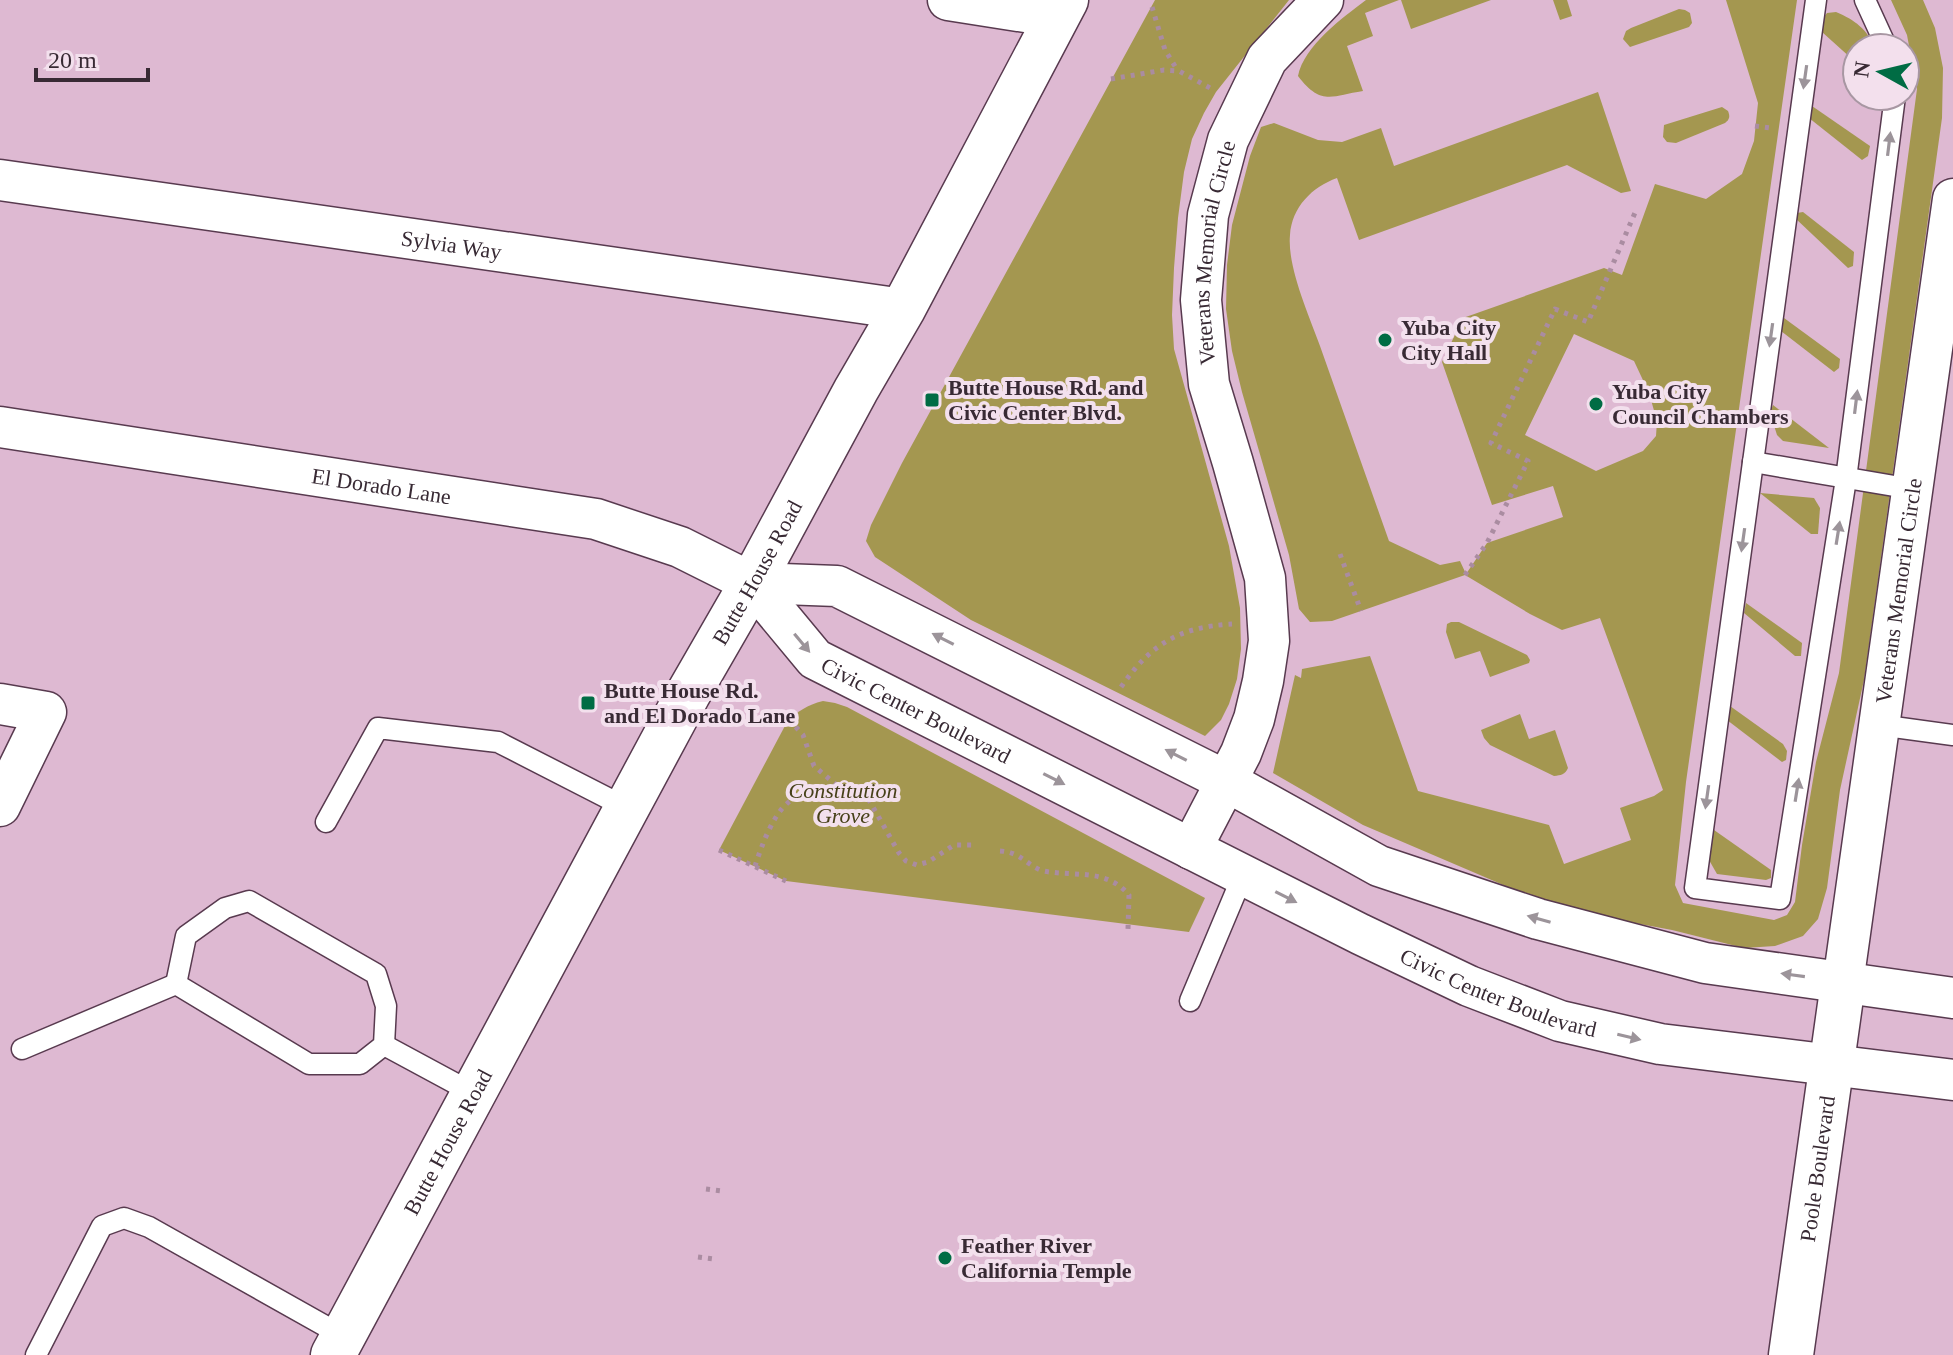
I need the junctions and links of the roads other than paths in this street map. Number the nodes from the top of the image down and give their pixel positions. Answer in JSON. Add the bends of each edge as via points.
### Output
{"nodes":[{"id":1,"x":948,"y":0,"type":"edge"},
{"id":2,"x":1323,"y":0,"type":"edge"},
{"id":3,"x":1816,"y":0,"type":"edge"},
{"id":4,"x":1865,"y":0,"type":"edge"},
{"id":5,"x":1062,"y":9,"type":"edge"},
{"id":6,"x":1880,"y":32,"type":"edge"},
{"id":7,"x":1893,"y":112,"type":"edge"},
{"id":8,"x":0,"y":180,"type":"edge"},
{"id":9,"x":1953,"y":199,"type":"edge"},
{"id":10,"x":1950,"y":240,"type":"edge"},
{"id":11,"x":903,"y":309,"type":"junction"},
{"id":12,"x":0,"y":427,"type":"edge"},
{"id":13,"x":1753,"y":462,"type":"junction"},
{"id":14,"x":1846,"y":479,"type":"junction"},
{"id":15,"x":1912,"y":489,"type":"junction"},
{"id":16,"x":752,"y":583,"type":"junction"},
{"id":17,"x":0,"y":704,"type":"edge"},
{"id":18,"x":1879,"y":725,"type":"junction"},
{"id":19,"x":1953,"y":735,"type":"edge"},
{"id":20,"x":1226,"y":781,"type":"junction"},
{"id":21,"x":0,"y":806,"type":"edge"},
{"id":22,"x":627,"y":808,"type":"junction"},
{"id":23,"x":326,"y":822,"type":"dead end"},
{"id":24,"x":1191,"y":849,"type":"junction"},
{"id":25,"x":1243,"y":875,"type":"junction"},
{"id":26,"x":1843,"y":983,"type":"junction"},
{"id":27,"x":176,"y":984,"type":"junction"},
{"id":28,"x":1953,"y":998,"type":"edge"},
{"id":29,"x":1190,"y":1001,"type":"dead end"},
{"id":30,"x":384,"y":1045,"type":"junction"},
{"id":31,"x":22,"y":1049,"type":"dead end"},
{"id":32,"x":1831,"y":1064,"type":"junction"},
{"id":33,"x":1953,"y":1080,"type":"edge"},
{"id":34,"x":473,"y":1093,"type":"junction"},
{"id":35,"x":338,"y":1345,"type":"edge"},
{"id":36,"x":36,"y":1355,"type":"edge"},
{"id":37,"x":1791,"y":1355,"type":"edge"}],
"edges":[{"from":1,"to":5,"type":"street"},
{"from":2,"to":20,"type":"street","name":"Veterans Memorial Circle","via":[[1267,59],[1228,140],[1208,215],[1201,300],[1209,384],[1265,578],[1269,641],[1254,719]]},
{"from":3,"to":13,"type":"lane","one_way":true},
{"from":4,"to":6,"type":"lane"},
{"from":5,"to":11,"type":"main road","name":"Butte House Road"},
{"from":14,"to":7,"type":"lane","one_way":true},
{"from":8,"to":11,"type":"street","name":"Sylvia Way"},
{"from":9,"to":10,"type":"street","name":"Veterans Memorial Circle"},
{"from":10,"to":15,"type":"street","name":"Veterans Memorial Circle"},
{"from":11,"to":16,"type":"main road","name":"Butte House Road"},
{"from":12,"to":16,"type":"street","name":"El Dorado Lane","via":[[596,519],[680,547]]},
{"from":13,"to":14,"type":"lane"},
{"from":13,"to":14,"type":"lane","one_way":true,"via":[[1695,888],[1780,899]]},
{"from":14,"to":15,"type":"lane"},
{"from":15,"to":18,"type":"street","name":"Veterans Memorial Circle"},
{"from":20,"to":16,"type":"street","one_way":true,"via":[[837,586]]},
{"from":16,"to":22,"type":"main road","name":"Butte House Road"},
{"from":16,"to":24,"type":"street","name":"Civic Center Boulevard","one_way":true,"via":[[815,659]]},
{"from":17,"to":21,"type":"street","via":[[46,712]]},
{"from":18,"to":19,"type":"lane"},
{"from":18,"to":26,"type":"street","name":"Veterans Memorial Circle"},
{"from":20,"to":24,"type":"street","name":"Veterans Memorial Circle"},
{"from":26,"to":20,"type":"street","one_way":true,"via":[[1705,963],[1538,919],[1379,866]]},
{"from":22,"to":23,"type":"lane","via":[[498,742],[378,728]]},
{"from":22,"to":34,"type":"main road","name":"Butte House Road"},
{"from":24,"to":25,"type":"street","name":"Civic Center Boulevard"},
{"from":25,"to":29,"type":"lane"},
{"from":25,"to":32,"type":"street","name":"Civic Center Boulevard","one_way":true,"via":[[1469,986],[1560,1021],[1660,1044]]},
{"from":26,"to":28,"type":"street"},
{"from":26,"to":32,"type":"main road","name":"Poole Boulevard"},
{"from":27,"to":30,"type":"lane","via":[[309,1064],[360,1064]]},
{"from":27,"to":30,"type":"lane","via":[[186,936],[225,908],[249,901],[376,974],[386,1006]]},
{"from":27,"to":31,"type":"lane"},
{"from":30,"to":34,"type":"lane"},
{"from":32,"to":33,"type":"street","name":"Civic Center Boulevard"},
{"from":32,"to":37,"type":"main road","name":"Poole Boulevard"},
{"from":34,"to":35,"type":"main road","name":"Butte House Road"},
{"from":35,"to":36,"type":"lane","via":[[149,1227],[124,1218],[102,1226]]}]}
